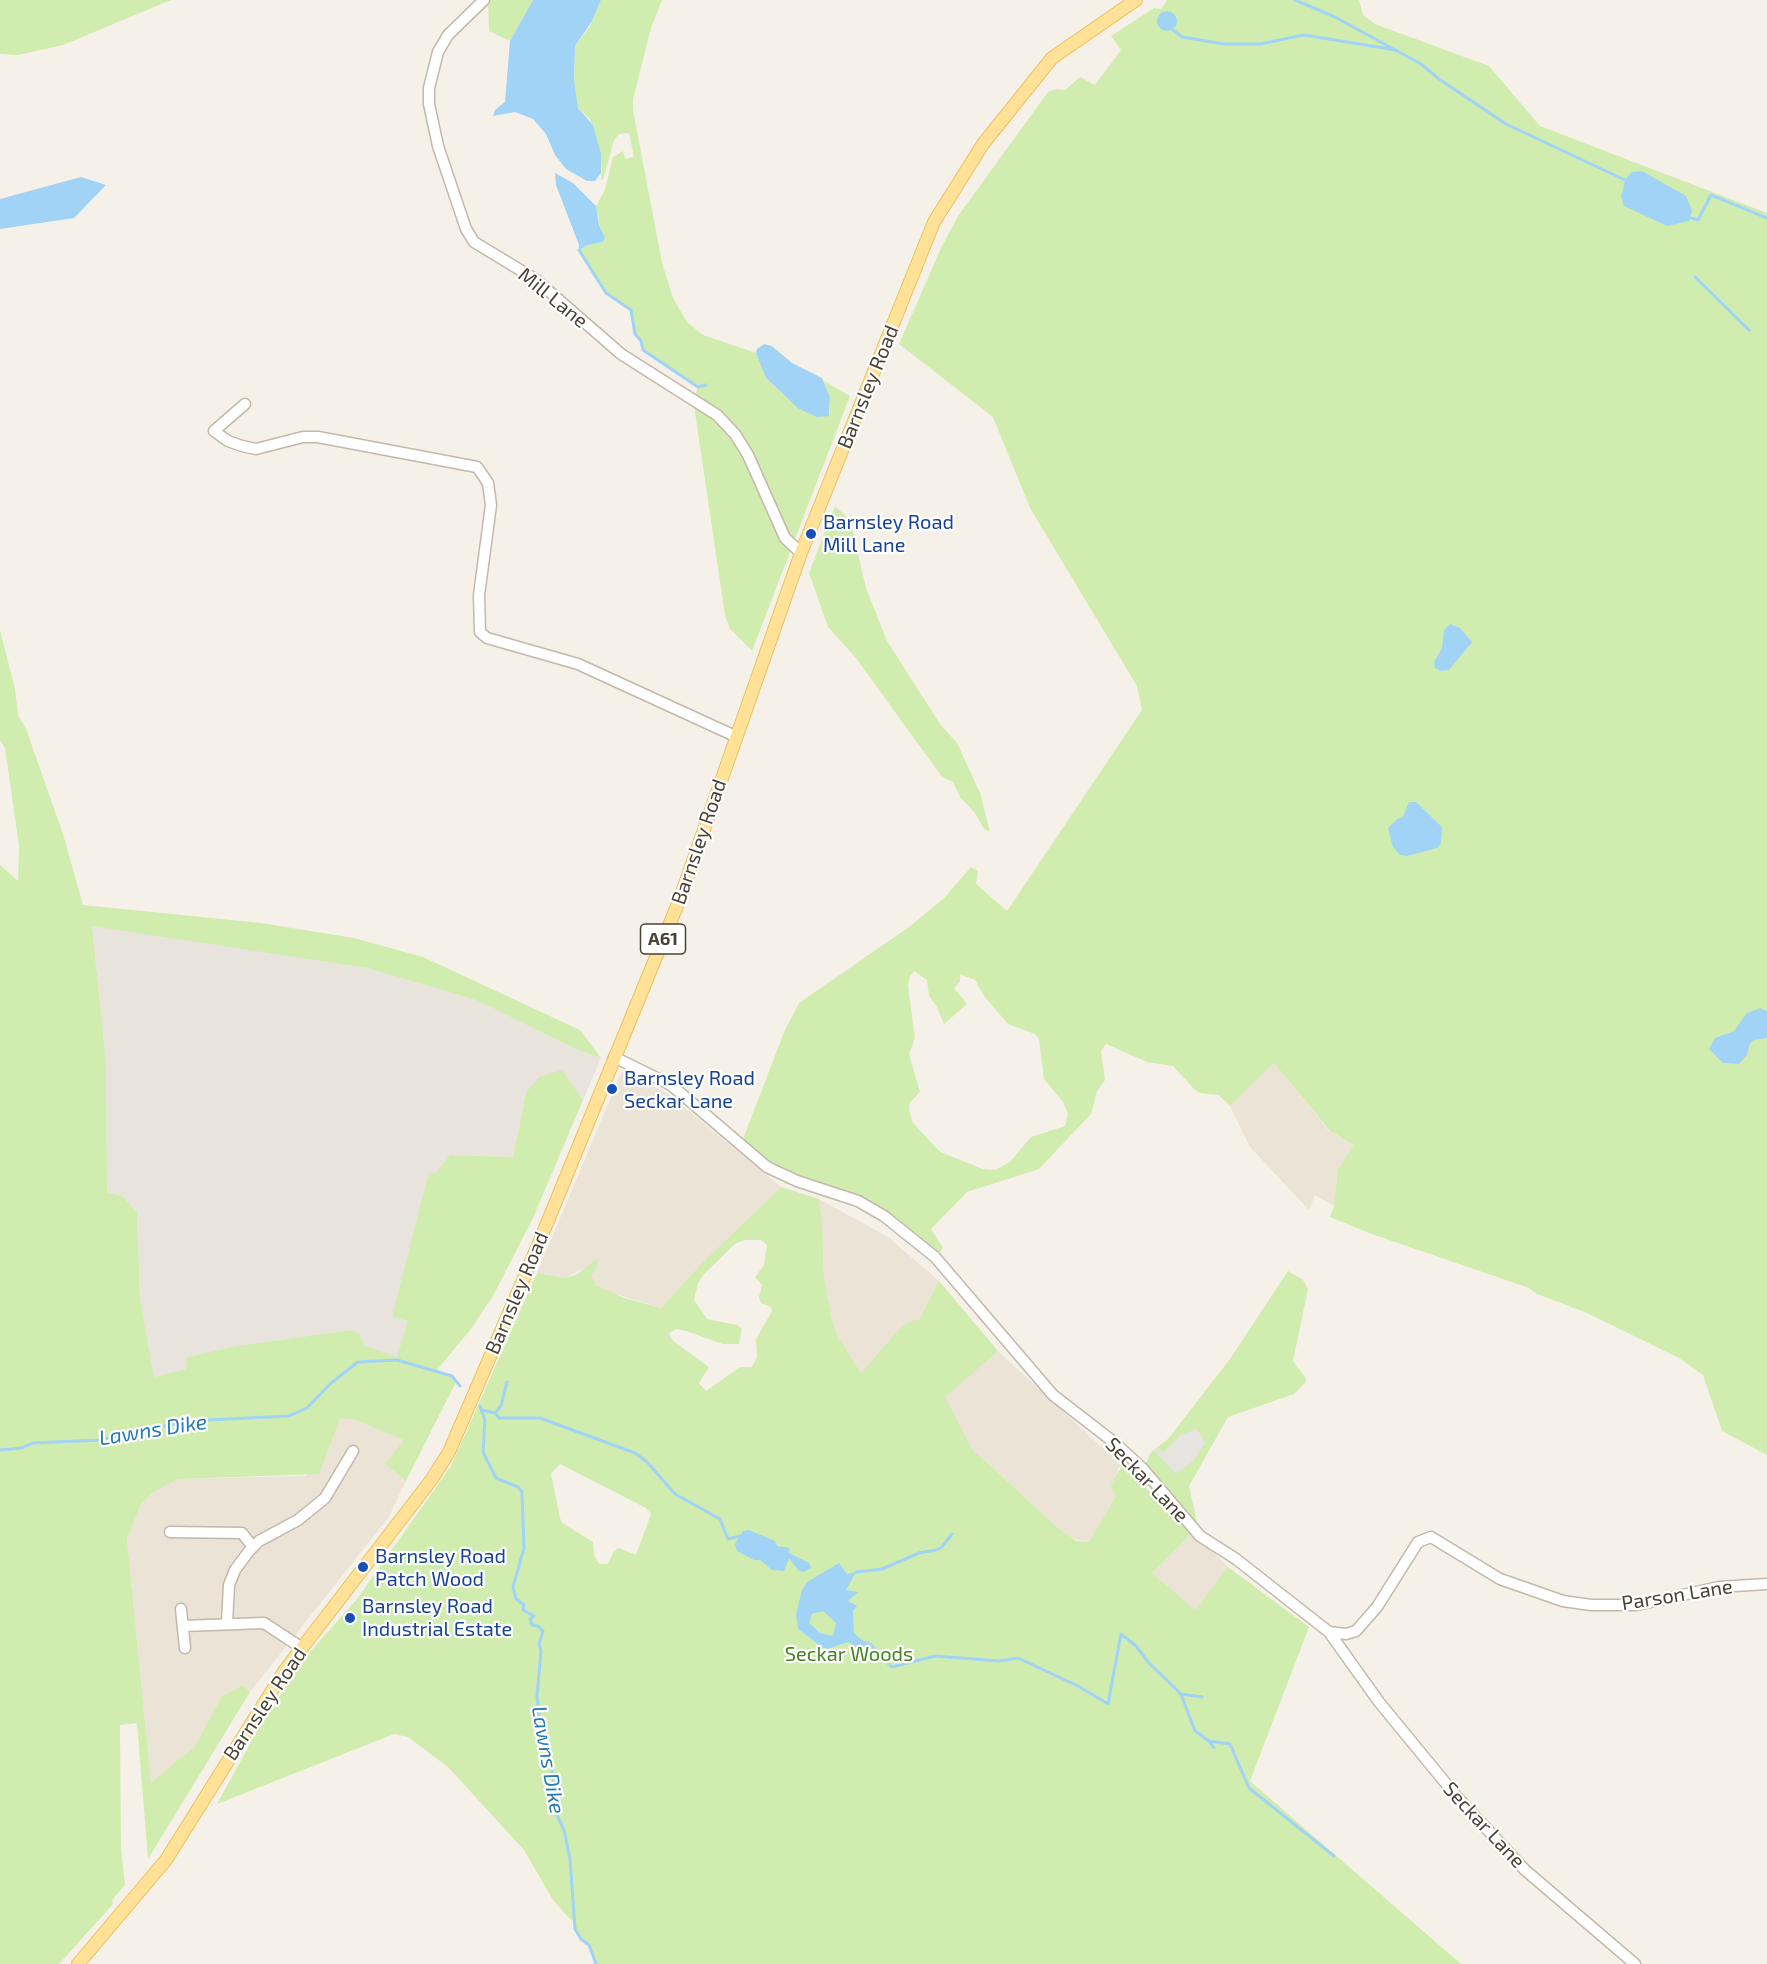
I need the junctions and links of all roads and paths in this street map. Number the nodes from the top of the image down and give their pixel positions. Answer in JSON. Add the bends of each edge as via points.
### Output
{"nodes":[{"id":1,"x":484,"y":0,"type":"edge"},
{"id":2,"x":1137,"y":0,"type":"edge"},
{"id":3,"x":245,"y":404,"type":"dead end"},
{"id":4,"x":801,"y":553,"type":"junction"},
{"id":5,"x":735,"y":736,"type":"junction"},
{"id":6,"x":614,"y":1057,"type":"junction"},
{"id":7,"x":354,"y":1451,"type":"dead end"},
{"id":8,"x":170,"y":1532,"type":"dead end"},
{"id":9,"x":253,"y":1547,"type":"junction"},
{"id":10,"x":1767,"y":1584,"type":"edge"},
{"id":11,"x":181,"y":1609,"type":"dead end"},
{"id":12,"x":227,"y":1623,"type":"junction"},
{"id":13,"x":183,"y":1626,"type":"junction"},
{"id":14,"x":1329,"y":1632,"type":"junction"},
{"id":15,"x":185,"y":1648,"type":"dead end"},
{"id":16,"x":302,"y":1648,"type":"junction"},
{"id":17,"x":78,"y":1964,"type":"edge"},
{"id":18,"x":1635,"y":1964,"type":"edge"}],
"edges":[{"from":1,"to":4,"type":"street","name":"Mill Lane","via":[[448,35],[438,52],[429,88],[438,146],[466,229],[474,242],[535,279],[621,354],[717,415],[748,455],[785,538]]},
{"from":2,"to":4,"type":"main road","name":"Barnsley Road","number":"A61","via":[[1052,58],[983,144],[934,222]]},
{"from":3,"to":5,"type":"street","via":[[214,431],[242,446],[256,449],[318,437],[477,466],[488,483],[491,505],[479,595],[480,632],[487,638],[578,664]]},
{"from":4,"to":5,"type":"main road","name":"Barnsley Road","number":"A61"},
{"from":5,"to":6,"type":"main road","name":"Barnsley Road","number":"A61","via":[[679,902]]},
{"from":6,"to":14,"type":"street","name":"Seckar Lane","via":[[671,1085],[767,1167],[858,1201],[909,1235],[935,1257],[1053,1395],[1143,1469],[1200,1536],[1236,1559]]},
{"from":6,"to":16,"type":"main road","name":"Barnsley Road","number":"A61","via":[[449,1452]]},
{"from":7,"to":9,"type":"street","via":[[325,1498]]},
{"from":8,"to":9,"type":"street","via":[[242,1533]]},
{"from":9,"to":12,"type":"street","via":[[230,1581]]},
{"from":10,"to":14,"type":"street","name":"Parson Lane","via":[[1719,1587],[1637,1605],[1591,1605],[1563,1601],[1500,1579],[1431,1537],[1418,1542],[1377,1607],[1356,1631]]},
{"from":11,"to":13,"type":"street"},
{"from":12,"to":13,"type":"street"},
{"from":12,"to":16,"type":"street","via":[[264,1623]]},
{"from":13,"to":15,"type":"street"},
{"from":14,"to":18,"type":"street","name":"Seckar Lane","via":[[1379,1702],[1457,1797],[1525,1870]]},
{"from":16,"to":17,"type":"main road","name":"Barnsley Road","number":"A61","via":[[257,1710],[182,1835]]}]}
